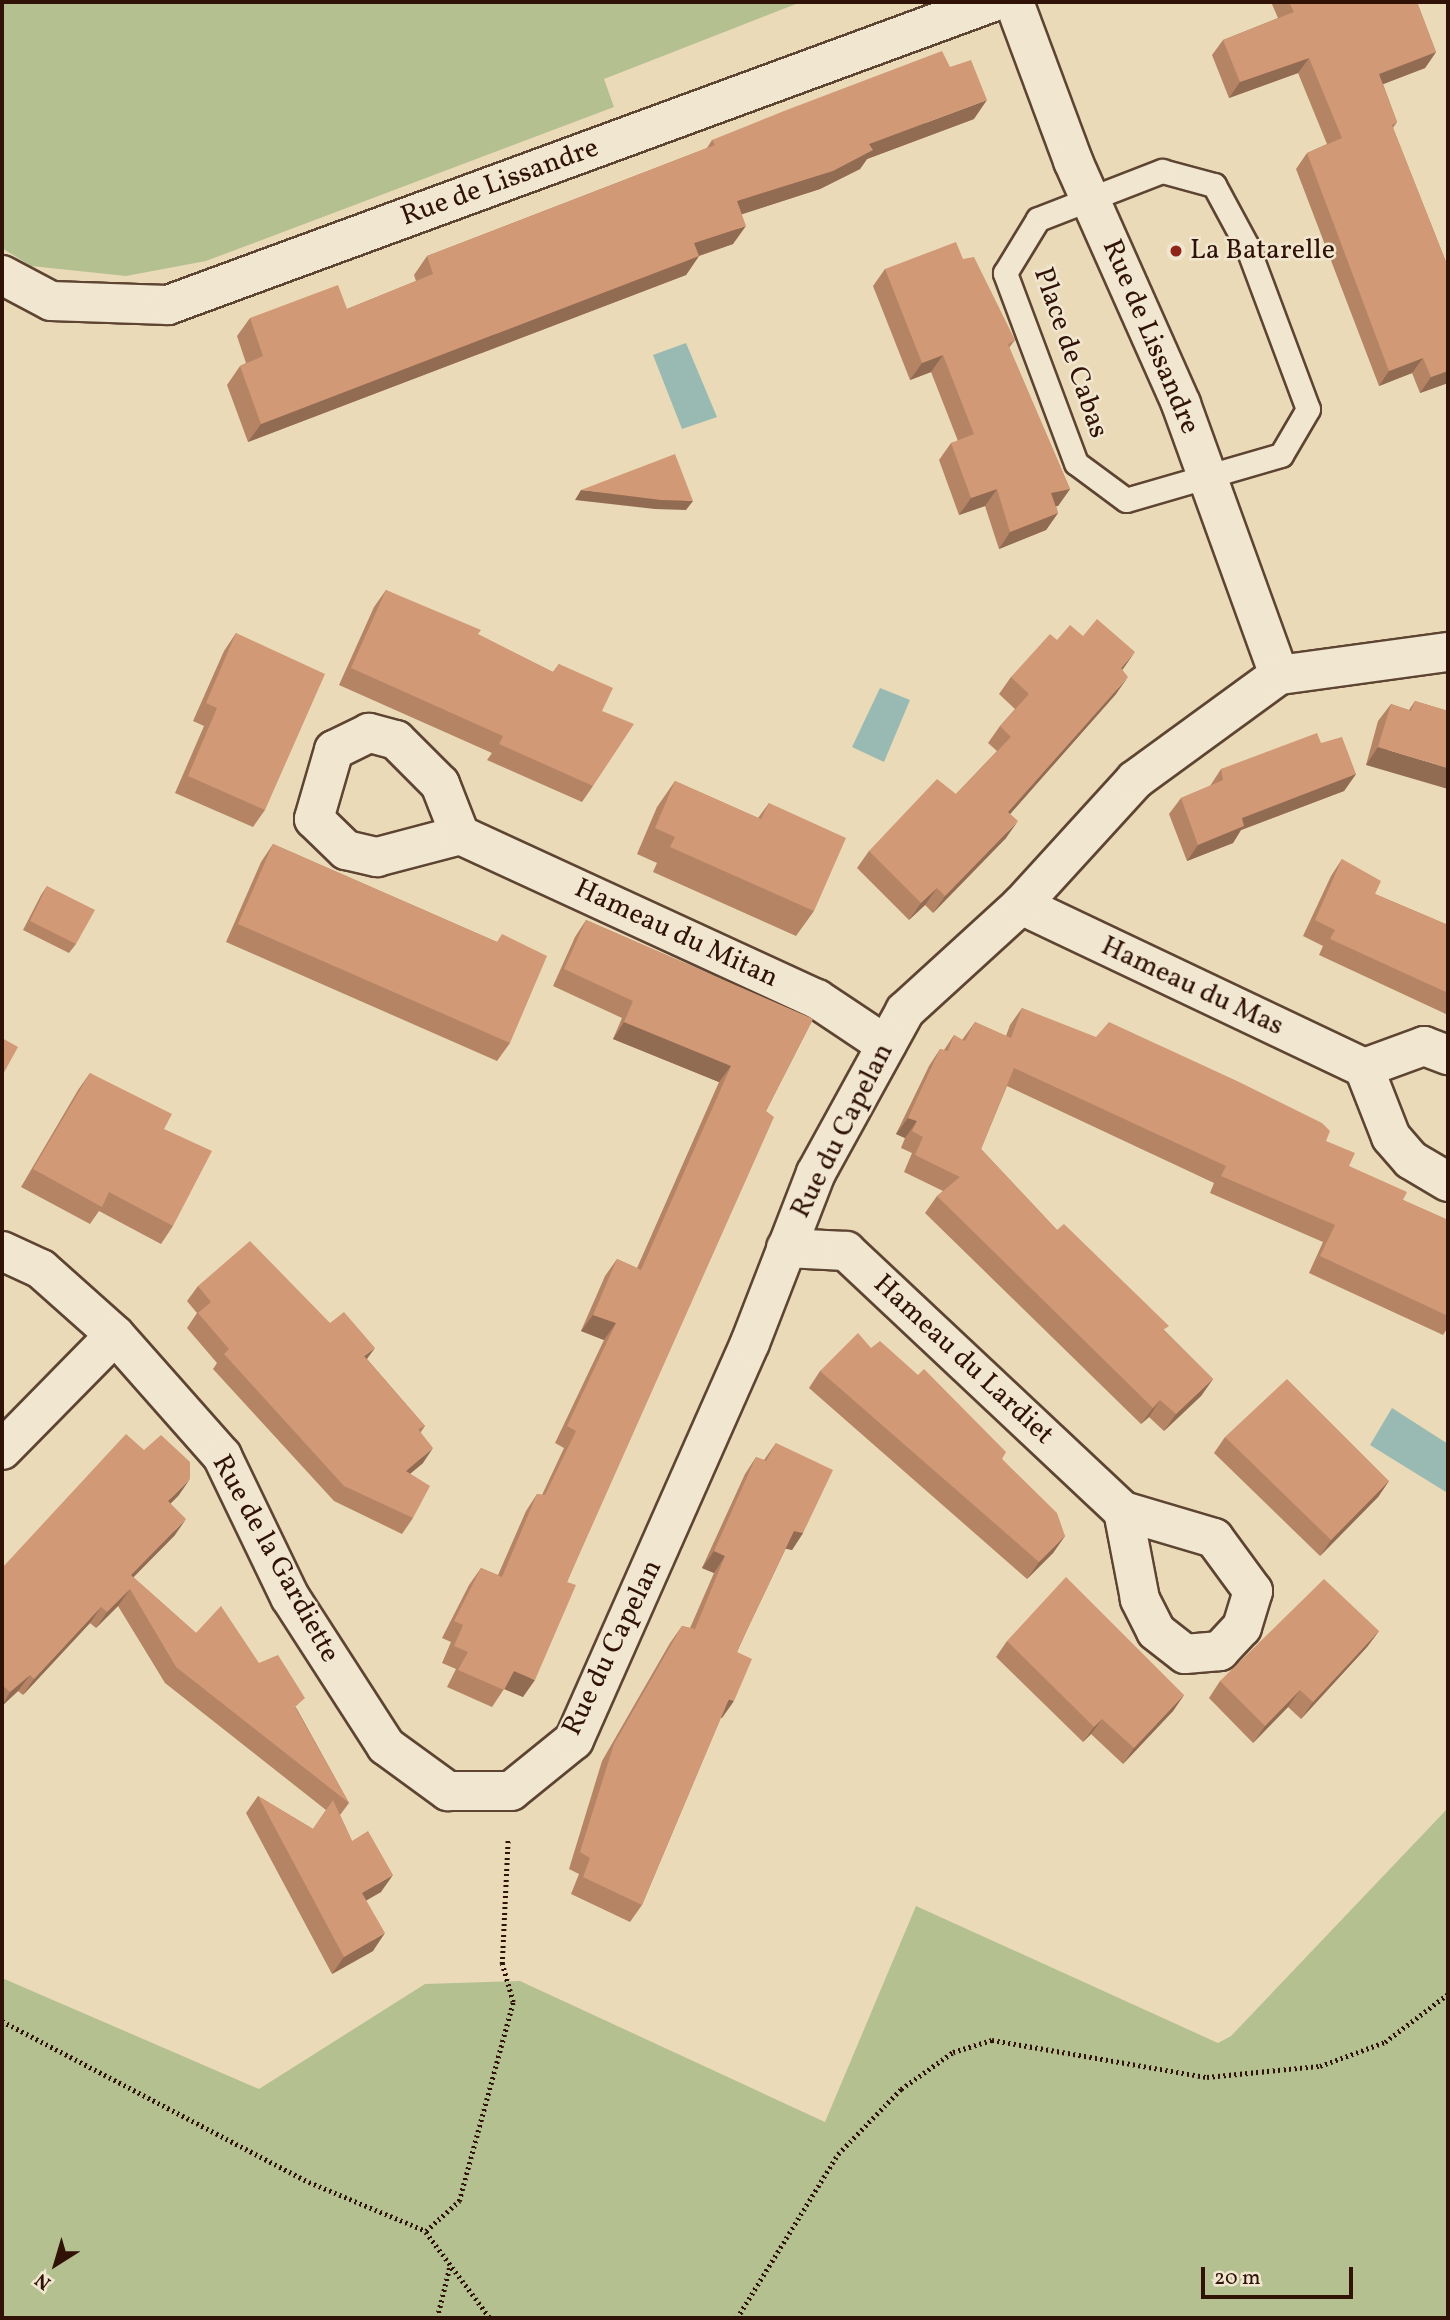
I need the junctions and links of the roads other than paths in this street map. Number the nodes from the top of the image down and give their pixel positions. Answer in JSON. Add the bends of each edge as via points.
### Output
{"nodes":[{"id":1,"x":993,"y":2,"type":"edge"},
{"id":2,"x":1014,"y":2,"type":"edge"},
{"id":3,"x":1090,"y":198,"type":"junction"},
{"id":4,"x":2,"y":275,"type":"edge"},
{"id":5,"x":1210,"y":479,"type":"junction"},
{"id":6,"x":1448,"y":652,"type":"edge"},
{"id":7,"x":1279,"y":676,"type":"junction"},
{"id":8,"x":460,"y":835,"type":"dead end"},
{"id":9,"x":1021,"y":905,"type":"junction"},
{"id":10,"x":886,"y":1045,"type":"junction"},
{"id":11,"x":1448,"y":1055,"type":"edge"},
{"id":12,"x":1364,"y":1068,"type":"junction"},
{"id":13,"x":1448,"y":1182,"type":"edge"},
{"id":14,"x":786,"y":1248,"type":"junction"},
{"id":15,"x":2,"y":1251,"type":"edge"},
{"id":16,"x":115,"y":1335,"type":"junction"},
{"id":17,"x":2,"y":1450,"type":"edge"},
{"id":18,"x":1123,"y":1511,"type":"dead end"},
{"id":19,"x":448,"y":1791,"type":"joint"}],
"edges":[{"from":1,"to":4,"type":"street","name":"Rue de Lissandre","via":[[168,304],[51,301]]},
{"from":2,"to":3,"type":"street","name":"Rue de Lissandre"},
{"from":3,"to":5,"type":"street","name":"Rue de Lissandre"},
{"from":3,"to":5,"type":"lane","name":"Place de Cabas","via":[[1038,219],[1005,273],[1076,463],[1126,500]]},
{"from":3,"to":5,"type":"lane","name":"Place de Cabas","via":[[1162,171],[1214,184],[1247,246],[1308,409],[1281,455]]},
{"from":5,"to":7,"type":"street","name":"Rue de Lissandre"},
{"from":6,"to":7,"type":"street","name":"Rue du Capelan"},
{"from":7,"to":9,"type":"street","name":"Rue du Capelan","via":[[1135,780]]},
{"from":8,"to":10,"type":"street","name":"Hameau du Mitan","via":[[817,999]]},
{"from":9,"to":10,"type":"street","name":"Rue du Capelan","via":[[905,1011]]},
{"from":9,"to":12,"type":"street","name":"Hameau du Mas"},
{"from":10,"to":14,"type":"street","name":"Rue du Capelan","via":[[816,1173]]},
{"from":11,"to":12,"type":"street","via":[[1423,1046]]},
{"from":12,"to":13,"type":"street","via":[[1391,1137],[1411,1160]]},
{"from":14,"to":18,"type":"street","name":"Hameau du Lardiet","via":[[846,1251]]},
{"from":14,"to":19,"type":"street","name":"Rue du Capelan","via":[[574,1740],[511,1791]]},
{"from":15,"to":16,"type":"street","name":"Rue de la Gardiette","via":[[41,1269]]},
{"from":16,"to":17,"type":"street"},
{"from":16,"to":19,"type":"street","name":"Rue de la Gardiette","via":[[222,1456],[290,1597],[386,1746]]}]}
